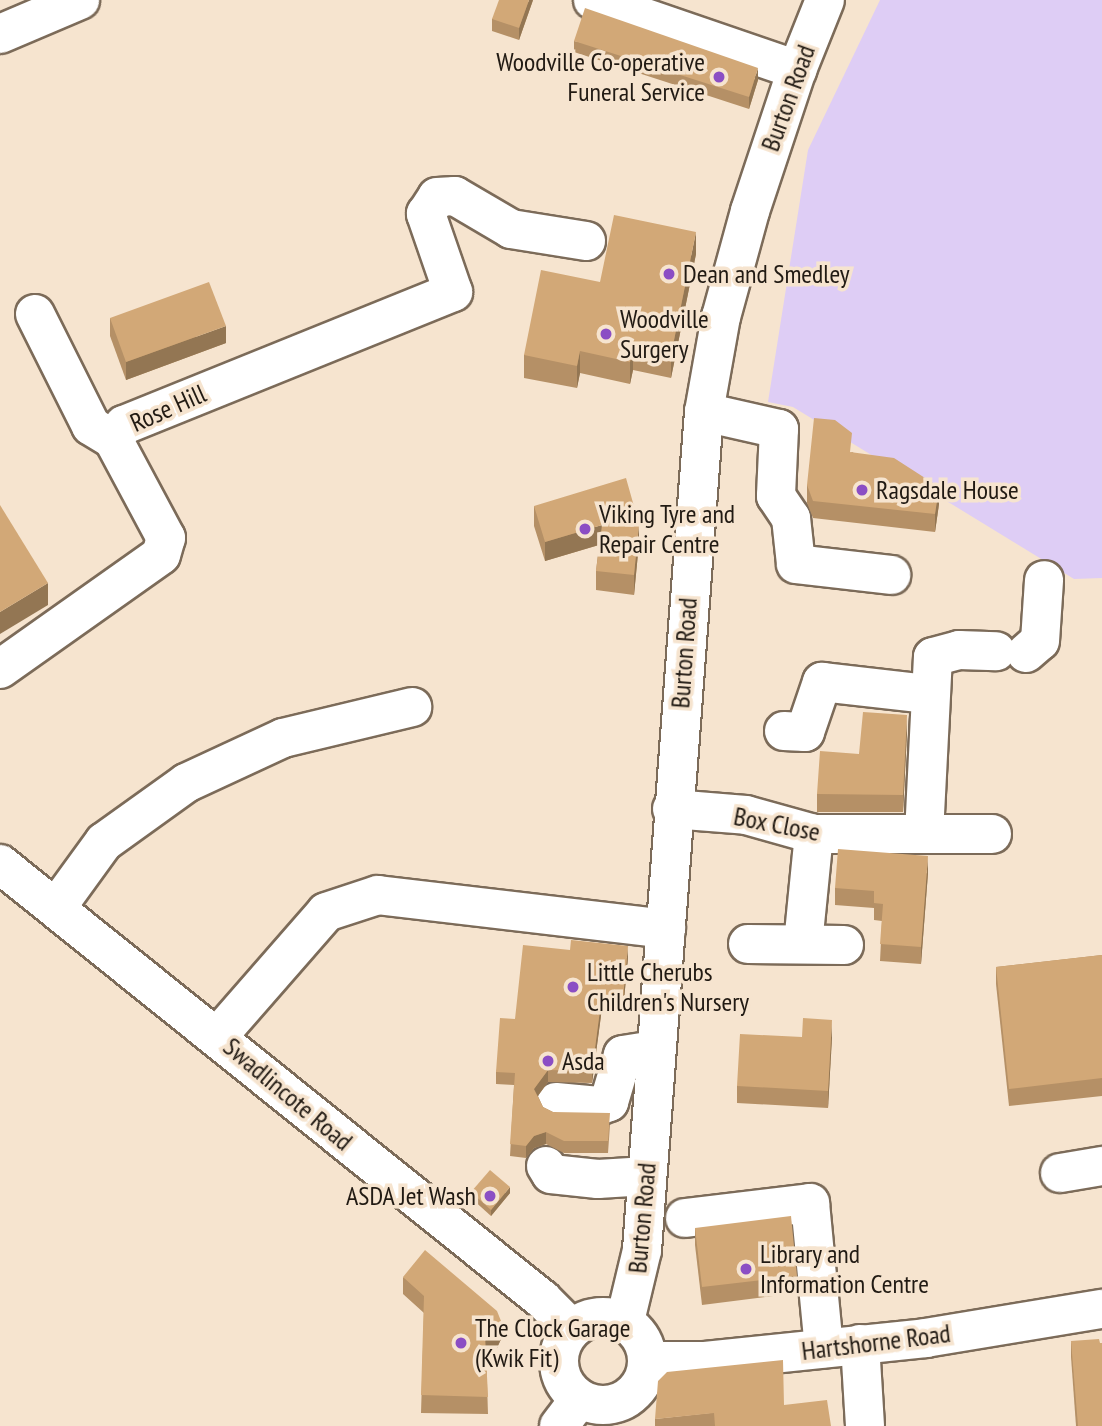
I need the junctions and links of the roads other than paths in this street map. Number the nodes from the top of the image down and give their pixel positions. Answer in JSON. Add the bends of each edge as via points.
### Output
{"nodes":[{"id":1,"x":80,"y":0,"type":"edge"},
{"id":2,"x":593,"y":0,"type":"edge"},
{"id":3,"x":825,"y":0,"type":"edge"},
{"id":4,"x":0,"y":34,"type":"edge"},
{"id":5,"x":797,"y":70,"type":"junction"},
{"id":6,"x":586,"y":242,"type":"dead end"},
{"id":7,"x":35,"y":314,"type":"dead end"},
{"id":8,"x":704,"y":412,"type":"junction"},
{"id":9,"x":113,"y":439,"type":"junction"},
{"id":10,"x":891,"y":575,"type":"dead end"},
{"id":11,"x":1044,"y":580,"type":"dead end"},
{"id":12,"x":0,"y":669,"type":"edge"},
{"id":13,"x":930,"y":676,"type":"junction"},
{"id":14,"x":412,"y":707,"type":"dead end"},
{"id":15,"x":784,"y":731,"type":"dead end"},
{"id":16,"x":672,"y":809,"type":"junction"},
{"id":17,"x":814,"y":834,"type":"junction"},
{"id":18,"x":924,"y":834,"type":"junction"},
{"id":19,"x":992,"y":834,"type":"dead end"},
{"id":20,"x":0,"y":864,"type":"edge"},
{"id":21,"x":56,"y":908,"type":"junction"},
{"id":22,"x":666,"y":929,"type":"junction"},
{"id":23,"x":748,"y":944,"type":"dead end"},
{"id":24,"x":803,"y":944,"type":"junction"},
{"id":25,"x":844,"y":944,"type":"dead end"},
{"id":26,"x":218,"y":1036,"type":"junction"},
{"id":27,"x":655,"y":1050,"type":"junction"},
{"id":28,"x":556,"y":1102,"type":"dead end"},
{"id":29,"x":546,"y":1166,"type":"dead end"},
{"id":30,"x":1102,"y":1166,"type":"edge"},
{"id":31,"x":1060,"y":1173,"type":"dead end"},
{"id":32,"x":647,"y":1176,"type":"junction"},
{"id":33,"x":685,"y":1218,"type":"dead end"},
{"id":34,"x":1102,"y":1309,"type":"edge"},
{"id":35,"x":625,"y":1321,"type":"junction"},
{"id":36,"x":572,"y":1329,"type":"junction"},
{"id":37,"x":842,"y":1346,"type":"junction"},
{"id":38,"x":648,"y":1361,"type":"junction"},
{"id":39,"x":592,"y":1414,"type":"edge"},
{"id":40,"x":865,"y":1426,"type":"edge"}],
"edges":[{"from":1,"to":4,"type":"main road"},
{"from":2,"to":5,"type":"main road"},
{"from":3,"to":5,"type":"main road","name":"Burton Road"},
{"from":5,"to":8,"type":"main road","name":"Burton Road","via":[[721,317]]},
{"from":6,"to":9,"type":"main road","name":"Rose Hill","via":[[511,229],[455,196],[437,197],[426,214],[453,292],[153,412],[124,425]]},
{"from":7,"to":9,"type":"main road","via":[[91,426]]},
{"from":8,"to":10,"type":"main road","via":[[779,429],[776,496],[791,518],[796,564]]},
{"from":8,"to":16,"type":"main road","name":"Burton Road"},
{"from":9,"to":12,"type":"main road","name":"Rose Hill","via":[[166,538],[161,555]]},
{"from":11,"to":13,"type":"main road","via":[[1040,641],[1011,652],[959,650]]},
{"from":13,"to":15,"type":"main road","via":[[866,690],[822,682],[805,732]]},
{"from":13,"to":18,"type":"main road"},
{"from":14,"to":21,"type":"main road","via":[[283,738],[186,783],[104,842]]},
{"from":16,"to":17,"type":"main road","name":"Box Close","via":[[746,815]]},
{"from":16,"to":22,"type":"main road","name":"Burton Road"},
{"from":17,"to":18,"type":"main road","name":"Box Close"},
{"from":17,"to":24,"type":"main road"},
{"from":18,"to":19,"type":"main road","name":"Box Close"},
{"from":20,"to":21,"type":"main road","name":"Swadlincote Road"},
{"from":21,"to":26,"type":"main road","name":"Swadlincote Road"},
{"from":22,"to":26,"type":"main road","via":[[378,895],[326,912]]},
{"from":22,"to":27,"type":"main road","name":"Burton Road"},
{"from":23,"to":24,"type":"main road"},
{"from":24,"to":25,"type":"main road"},
{"from":26,"to":36,"type":"main road","name":"Swadlincote Road","via":[[543,1300]]},
{"from":27,"to":28,"type":"main road","via":[[623,1055],[609,1102],[599,1106]]},
{"from":27,"to":32,"type":"main road","name":"Burton Road"},
{"from":29,"to":32,"type":"main road","via":[[551,1174],[598,1179]]},
{"from":30,"to":31,"type":"main road"},
{"from":32,"to":35,"type":"main road","name":"Burton Road","via":[[642,1250]]},
{"from":33,"to":37,"type":"main road","via":[[810,1203]]},
{"from":34,"to":37,"type":"main road","name":"Hartshorne Road"},
{"from":35,"to":36,"type":"main road","via":[[597,1318]]},
{"from":35,"to":38,"type":"main road","via":[[639,1334]]},
{"from":36,"to":39,"type":"main road","via":[[562,1344],[559,1372]]},
{"from":37,"to":38,"type":"main road","name":"Hartshorne Road","via":[[705,1361]]},
{"from":37,"to":40,"type":"main road"},
{"from":38,"to":39,"type":"main road","via":[[644,1381],[634,1394]]}]}
